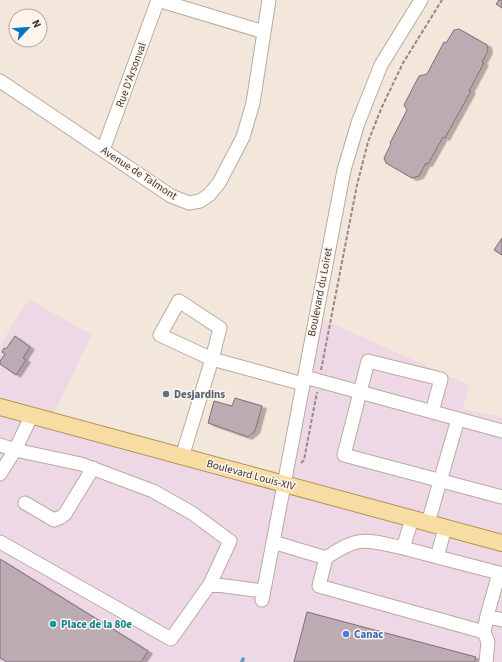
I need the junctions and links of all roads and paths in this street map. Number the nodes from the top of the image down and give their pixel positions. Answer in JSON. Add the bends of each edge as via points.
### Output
{"nodes":[{"id":1,"x":158,"y":0,"type":"edge"},
{"id":2,"x":269,"y":0,"type":"edge"},
{"id":3,"x":421,"y":0,"type":"edge"},
{"id":4,"x":442,"y":0,"type":"edge"},
{"id":5,"x":264,"y":32,"type":"junction"},
{"id":6,"x":0,"y":81,"type":"edge"},
{"id":7,"x":103,"y":150,"type":"junction"},
{"id":8,"x":212,"y":359,"type":"junction"},
{"id":9,"x":304,"y":380,"type":"junction"},
{"id":10,"x":319,"y":381,"type":"junction"},
{"id":11,"x":361,"y":392,"type":"junction"},
{"id":12,"x":0,"y":407,"type":"edge"},
{"id":13,"x":432,"y":412,"type":"junction"},
{"id":14,"x":32,"y":415,"type":"junction"},
{"id":15,"x":458,"y":419,"type":"junction"},
{"id":16,"x":502,"y":431,"type":"edge"},
{"id":17,"x":0,"y":445,"type":"edge"},
{"id":18,"x":15,"y":450,"type":"junction"},
{"id":19,"x":182,"y":457,"type":"junction"},
{"id":20,"x":299,"y":466,"type":"dead end"},
{"id":21,"x":93,"y":468,"type":"junction"},
{"id":22,"x":0,"y":474,"type":"edge"},
{"id":23,"x":439,"y":481,"type":"junction"},
{"id":24,"x":285,"y":484,"type":"junction"},
{"id":25,"x":502,"y":497,"type":"edge"},
{"id":26,"x":25,"y":502,"type":"dead end"},
{"id":27,"x":420,"y":521,"type":"junction"},
{"id":28,"x":445,"y":528,"type":"junction"},
{"id":29,"x":0,"y":542,"type":"edge"},
{"id":30,"x":273,"y":542,"type":"junction"},
{"id":31,"x":502,"y":543,"type":"edge"},
{"id":32,"x":403,"y":548,"type":"junction"},
{"id":33,"x":437,"y":557,"type":"junction"},
{"id":34,"x":326,"y":558,"type":"junction"},
{"id":35,"x":210,"y":584,"type":"junction"},
{"id":36,"x":487,"y":616,"type":"junction"},
{"id":37,"x":502,"y":620,"type":"edge"},
{"id":38,"x":484,"y":632,"type":"junction"},
{"id":39,"x":485,"y":662,"type":"edge"}],
"edges":[{"from":1,"to":5,"type":"street"},
{"from":1,"to":7,"type":"street","name":"Rue D'Arsonval"},
{"from":2,"to":5,"type":"street","name":"Avenue de Talmont"},
{"from":3,"to":9,"type":"street","name":"Boulevard du Loiret","via":[[381,66],[358,123],[344,170]]},
{"from":4,"to":10,"type":"path","via":[[403,63],[368,142],[357,185]]},
{"from":5,"to":7,"type":"street","name":"Avenue de Talmont","via":[[253,103],[244,137],[219,183],[209,195],[200,201],[189,203],[171,196]]},
{"from":6,"to":7,"type":"street","name":"Avenue de Talmont"},
{"from":8,"to":8,"type":"street","via":[[160,335],[180,302],[220,328]]},
{"from":8,"to":9,"type":"street"},
{"from":8,"to":19,"type":"street"},
{"from":9,"to":10,"type":"street"},
{"from":9,"to":24,"type":"street","name":"Boulevard du Loiret"},
{"from":10,"to":11,"type":"street"},
{"from":10,"to":20,"type":"path","via":[[304,460]]},
{"from":11,"to":13,"type":"street"},
{"from":11,"to":13,"type":"street","via":[[368,361],[441,379]]},
{"from":11,"to":23,"type":"street","via":[[344,455]]},
{"from":12,"to":14,"type":"main road","name":"Boulevard Louis-XIV"},
{"from":13,"to":15,"type":"street"},
{"from":14,"to":18,"type":"street"},
{"from":14,"to":19,"type":"main road","name":"Boulevard Louis-XIV"},
{"from":15,"to":16,"type":"street"},
{"from":15,"to":23,"type":"street"},
{"from":17,"to":18,"type":"street"},
{"from":18,"to":21,"type":"street"},
{"from":18,"to":22,"type":"street"},
{"from":19,"to":24,"type":"main road","name":"Boulevard Louis-XIV"},
{"from":21,"to":26,"type":"street","via":[[61,517],[54,520]]},
{"from":21,"to":35,"type":"street","via":[[153,491],[192,513],[230,541]]},
{"from":23,"to":25,"type":"street"},
{"from":23,"to":27,"type":"street"},
{"from":24,"to":27,"type":"main road","name":"Boulevard Louis-XIV"},
{"from":24,"to":30,"type":"street","name":"Boulevard du Loiret"},
{"from":27,"to":28,"type":"main road","name":"Boulevard Louis-XIV"},
{"from":27,"to":32,"type":"street"},
{"from":28,"to":31,"type":"main road","name":"Boulevard Louis-XIV"},
{"from":28,"to":33,"type":"street"},
{"from":29,"to":35,"type":"street","via":[[171,639]]},
{"from":30,"to":34,"type":"street"},
{"from":30,"to":35,"type":"street","name":"Boulevard du Loiret","via":[[263,596]]},
{"from":32,"to":33,"type":"street"},
{"from":32,"to":34,"type":"street","via":[[364,540],[350,543]]},
{"from":33,"to":36,"type":"street","via":[[499,573]]},
{"from":34,"to":38,"type":"street","via":[[319,586]]},
{"from":36,"to":37,"type":"street"},
{"from":36,"to":38,"type":"street"},
{"from":38,"to":39,"type":"street","via":[[488,642]]}]}
